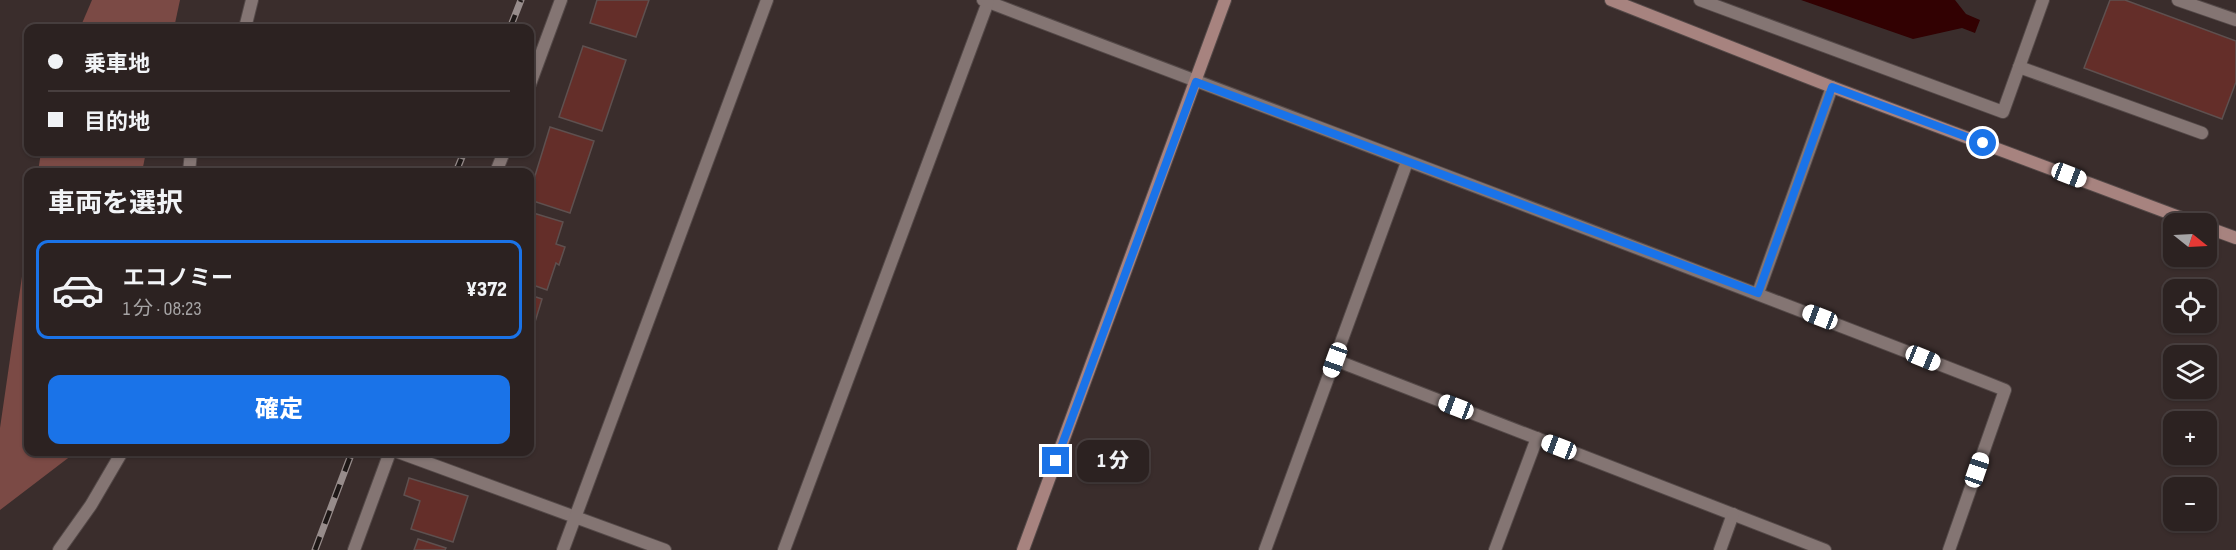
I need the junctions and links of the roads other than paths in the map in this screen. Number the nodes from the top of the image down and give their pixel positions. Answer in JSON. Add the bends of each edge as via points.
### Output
{"nodes":[{"id":1,"x":252,"y":0,"type":"edge"},
{"id":2,"x":561,"y":0,"type":"edge"},
{"id":3,"x":767,"y":0,"type":"edge"},
{"id":4,"x":1226,"y":0,"type":"edge"},
{"id":5,"x":1611,"y":0,"type":"edge"},
{"id":6,"x":1700,"y":0,"type":"edge"},
{"id":7,"x":2043,"y":0,"type":"edge"},
{"id":8,"x":2178,"y":0,"type":"edge"},
{"id":9,"x":986,"y":1,"type":"edge"},
{"id":10,"x":2236,"y":20,"type":"edge"},
{"id":11,"x":245,"y":24,"type":"edge"},
{"id":12,"x":2019,"y":67,"type":"junction"},
{"id":13,"x":534,"y":73,"type":"edge"},
{"id":14,"x":1196,"y":82,"type":"junction"},
{"id":15,"x":1832,"y":87,"type":"junction"},
{"id":16,"x":2202,"y":133,"type":"dead end"},
{"id":17,"x":1407,"y":162,"type":"junction"},
{"id":18,"x":2169,"y":213,"type":"edge"},
{"id":19,"x":2217,"y":231,"type":"edge"},
{"id":20,"x":2236,"y":238,"type":"edge"},
{"id":21,"x":1758,"y":293,"type":"junction"},
{"id":22,"x":1335,"y":360,"type":"junction"},
{"id":23,"x":1537,"y":438,"type":"junction"},
{"id":24,"x":120,"y":456,"type":"edge"},
{"id":25,"x":389,"y":456,"type":"edge"},
{"id":26,"x":409,"y":456,"type":"edge"},
{"id":27,"x":1733,"y":514,"type":"junction"},
{"id":28,"x":575,"y":517,"type":"junction"},
{"id":29,"x":59,"y":550,"type":"edge"},
{"id":30,"x":354,"y":550,"type":"edge"},
{"id":31,"x":563,"y":550,"type":"edge"},
{"id":32,"x":665,"y":550,"type":"edge"},
{"id":33,"x":784,"y":550,"type":"edge"},
{"id":34,"x":1023,"y":550,"type":"edge"},
{"id":35,"x":1265,"y":550,"type":"edge"},
{"id":36,"x":1495,"y":550,"type":"edge"},
{"id":37,"x":1720,"y":550,"type":"edge"},
{"id":38,"x":1825,"y":550,"type":"edge"},
{"id":39,"x":1949,"y":550,"type":"edge"}],
"edges":[{"from":1,"to":11,"type":"street"},
{"from":2,"to":13,"type":"street"},
{"from":3,"to":28,"type":"street"},
{"from":4,"to":14,"type":"street"},
{"from":5,"to":15,"type":"street"},
{"from":6,"to":12,"type":"street","via":[[2003,112]]},
{"from":7,"to":12,"type":"street"},
{"from":8,"to":10,"type":"street"},
{"from":9,"to":14,"type":"street"},
{"from":9,"to":33,"type":"street"},
{"from":12,"to":16,"type":"street"},
{"from":14,"to":17,"type":"street"},
{"from":14,"to":34,"type":"street"},
{"from":15,"to":18,"type":"street"},
{"from":15,"to":21,"type":"street"},
{"from":17,"to":21,"type":"street"},
{"from":17,"to":22,"type":"street"},
{"from":19,"to":20,"type":"street"},
{"from":21,"to":39,"type":"street","via":[[2005,390]]},
{"from":22,"to":23,"type":"street"},
{"from":22,"to":35,"type":"street"},
{"from":23,"to":27,"type":"street"},
{"from":23,"to":36,"type":"street"},
{"from":24,"to":29,"type":"street"},
{"from":25,"to":30,"type":"street"},
{"from":26,"to":28,"type":"street"},
{"from":27,"to":37,"type":"street"},
{"from":27,"to":38,"type":"street"},
{"from":28,"to":31,"type":"street"},
{"from":28,"to":32,"type":"street"}]}
